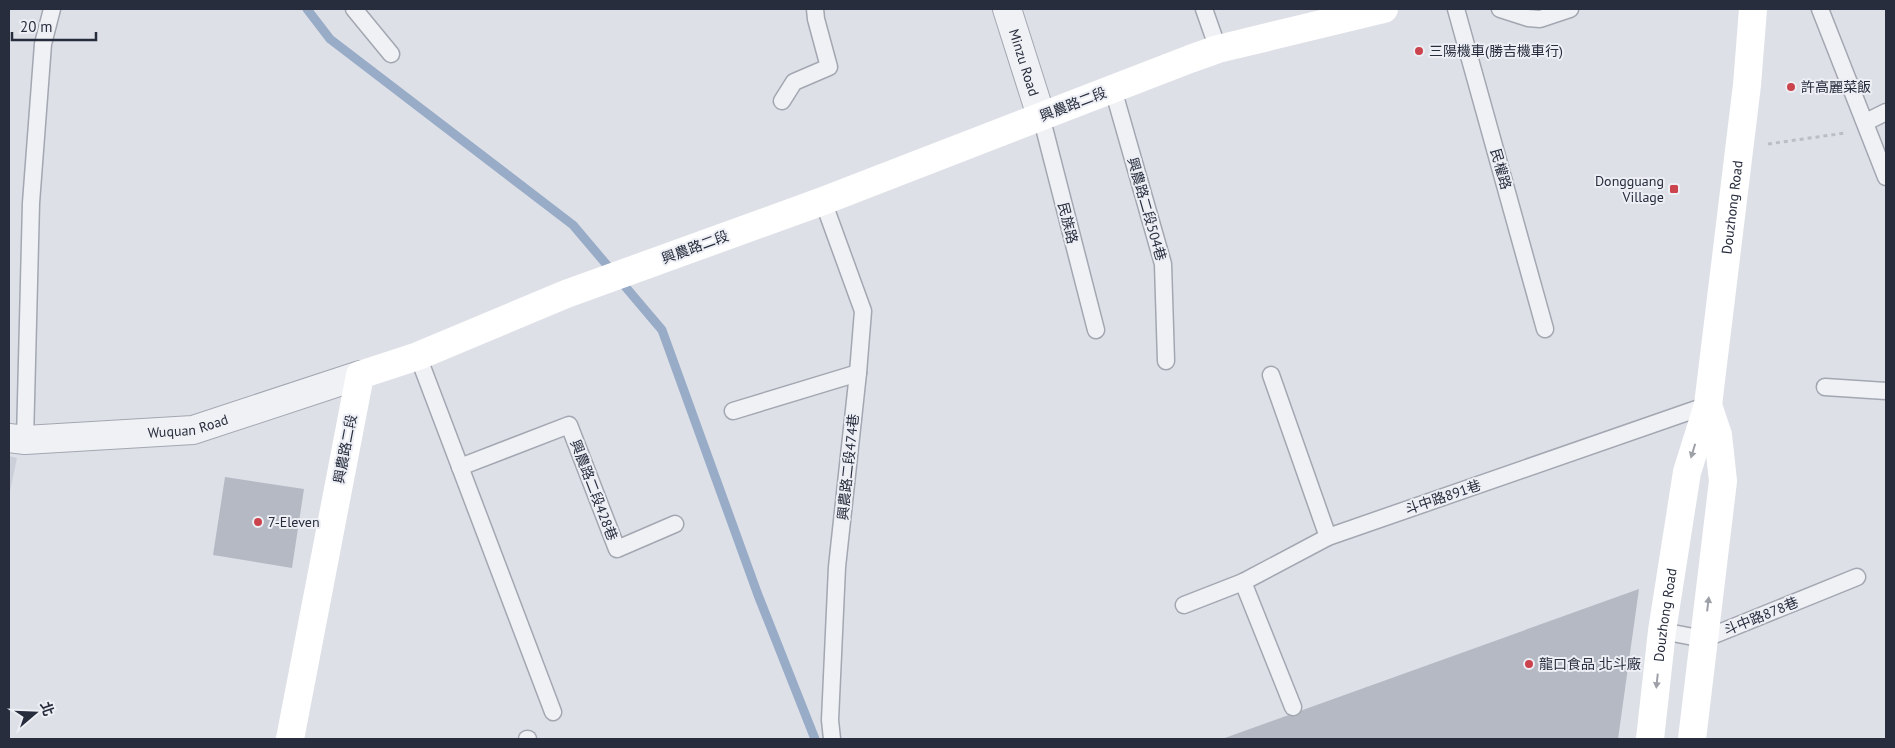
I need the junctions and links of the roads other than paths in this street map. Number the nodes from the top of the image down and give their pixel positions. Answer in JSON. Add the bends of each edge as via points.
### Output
{"nodes":[{"id":1,"x":52,"y":9,"type":"edge"},
{"id":2,"x":354,"y":9,"type":"edge"},
{"id":3,"x":815,"y":9,"type":"edge"},
{"id":4,"x":1007,"y":9,"type":"edge"},
{"id":5,"x":1204,"y":9,"type":"edge"},
{"id":6,"x":1384,"y":9,"type":"edge"},
{"id":7,"x":1456,"y":9,"type":"edge"},
{"id":8,"x":1500,"y":9,"type":"edge"},
{"id":9,"x":1570,"y":9,"type":"edge"},
{"id":10,"x":1753,"y":9,"type":"edge"},
{"id":11,"x":1820,"y":9,"type":"edge"},
{"id":12,"x":1218,"y":49,"type":"junction"},
{"id":13,"x":391,"y":54,"type":"dead end"},
{"id":14,"x":1113,"y":89,"type":"junction"},
{"id":15,"x":782,"y":101,"type":"dead end"},
{"id":16,"x":1886,"y":112,"type":"edge"},
{"id":17,"x":1041,"y":116,"type":"junction"},
{"id":18,"x":1867,"y":126,"type":"junction"},
{"id":19,"x":1886,"y":177,"type":"edge"},
{"id":20,"x":823,"y":201,"type":"junction"},
{"id":21,"x":1545,"y":329,"type":"dead end"},
{"id":22,"x":1096,"y":330,"type":"dead end"},
{"id":23,"x":418,"y":356,"type":"junction"},
{"id":24,"x":1166,"y":362,"type":"dead end"},
{"id":25,"x":858,"y":373,"type":"junction"},
{"id":26,"x":360,"y":375,"type":"junction"},
{"id":27,"x":1271,"y":375,"type":"dead end"},
{"id":28,"x":1825,"y":387,"type":"dead end"},
{"id":29,"x":1886,"y":391,"type":"edge"},
{"id":30,"x":1708,"y":405,"type":"junction"},
{"id":31,"x":733,"y":411,"type":"dead end"},
{"id":32,"x":17,"y":439,"type":"edge"},
{"id":33,"x":460,"y":467,"type":"junction"},
{"id":34,"x":676,"y":524,"type":"dead end"},
{"id":35,"x":1328,"y":537,"type":"junction"},
{"id":36,"x":1857,"y":577,"type":"dead end"},
{"id":37,"x":1243,"y":582,"type":"junction"},
{"id":38,"x":1184,"y":605,"type":"dead end"},
{"id":39,"x":1662,"y":631,"type":"junction"},
{"id":40,"x":1704,"y":638,"type":"junction"},
{"id":41,"x":1293,"y":707,"type":"dead end"},
{"id":42,"x":553,"y":712,"type":"dead end"},
{"id":43,"x":290,"y":739,"type":"edge"},
{"id":44,"x":832,"y":739,"type":"edge"},
{"id":45,"x":1650,"y":739,"type":"edge"},
{"id":46,"x":1692,"y":739,"type":"edge"}],
"edges":[{"from":1,"to":32,"type":"lane","via":[[43,44]]},
{"from":2,"to":13,"type":"lane"},
{"from":3,"to":15,"type":"lane","via":[[829,67],[794,82]]},
{"from":4,"to":17,"type":"street","name":"Minzu Road"},
{"from":5,"to":12,"type":"lane"},
{"from":6,"to":12,"type":"street","name":"興農路二段"},
{"from":7,"to":21,"type":"lane","name":"民權路"},
{"from":8,"to":9,"type":"lane","via":[[1540,19]]},
{"from":10,"to":30,"type":"street","name":"Douzhong Road"},
{"from":11,"to":18,"type":"lane"},
{"from":12,"to":14,"type":"street","name":"興農路二段"},
{"from":14,"to":17,"type":"street","name":"興農路二段"},
{"from":14,"to":24,"type":"lane","name":"興農路二段504巷","via":[[1163,264]]},
{"from":16,"to":18,"type":"lane"},
{"from":17,"to":20,"type":"street","name":"興農路二段"},
{"from":17,"to":22,"type":"lane","name":"民族路"},
{"from":18,"to":19,"type":"lane"},
{"from":20,"to":23,"type":"street","name":"興農路二段","via":[[566,294]]},
{"from":20,"to":25,"type":"lane","name":"興農路二段474巷","via":[[862,311]]},
{"from":23,"to":26,"type":"street","name":"興農路二段"},
{"from":23,"to":33,"type":"lane"},
{"from":25,"to":31,"type":"lane"},
{"from":25,"to":44,"type":"lane","name":"興農路二段474巷","via":[[837,567],[830,720]]},
{"from":26,"to":32,"type":"street","name":"Wuquan Road","via":[[193,430]]},
{"from":26,"to":43,"type":"street","name":"興農路二段"},
{"from":27,"to":35,"type":"lane"},
{"from":28,"to":29,"type":"lane"},
{"from":30,"to":35,"type":"lane","name":"斗中路891巷"},
{"from":30,"to":39,"type":"street","name":"Douzhong Road","one_way":true,"via":[[1687,472]]},
{"from":40,"to":30,"type":"street","name":"Douzhong Road","one_way":true,"via":[[1723,481],[1718,435]]},
{"from":33,"to":34,"type":"lane","name":"興農路二段428巷","via":[[569,425],[617,549]]},
{"from":33,"to":42,"type":"lane"},
{"from":35,"to":37,"type":"lane","name":"斗中路891巷"},
{"from":36,"to":40,"type":"lane","name":"斗中路878巷"},
{"from":37,"to":38,"type":"lane","name":"斗中路891巷"},
{"from":37,"to":41,"type":"lane"},
{"from":39,"to":40,"type":"lane"},
{"from":39,"to":45,"type":"street","name":"Douzhong Road","one_way":true},
{"from":40,"to":46,"type":"street","name":"Douzhong Road"}]}
